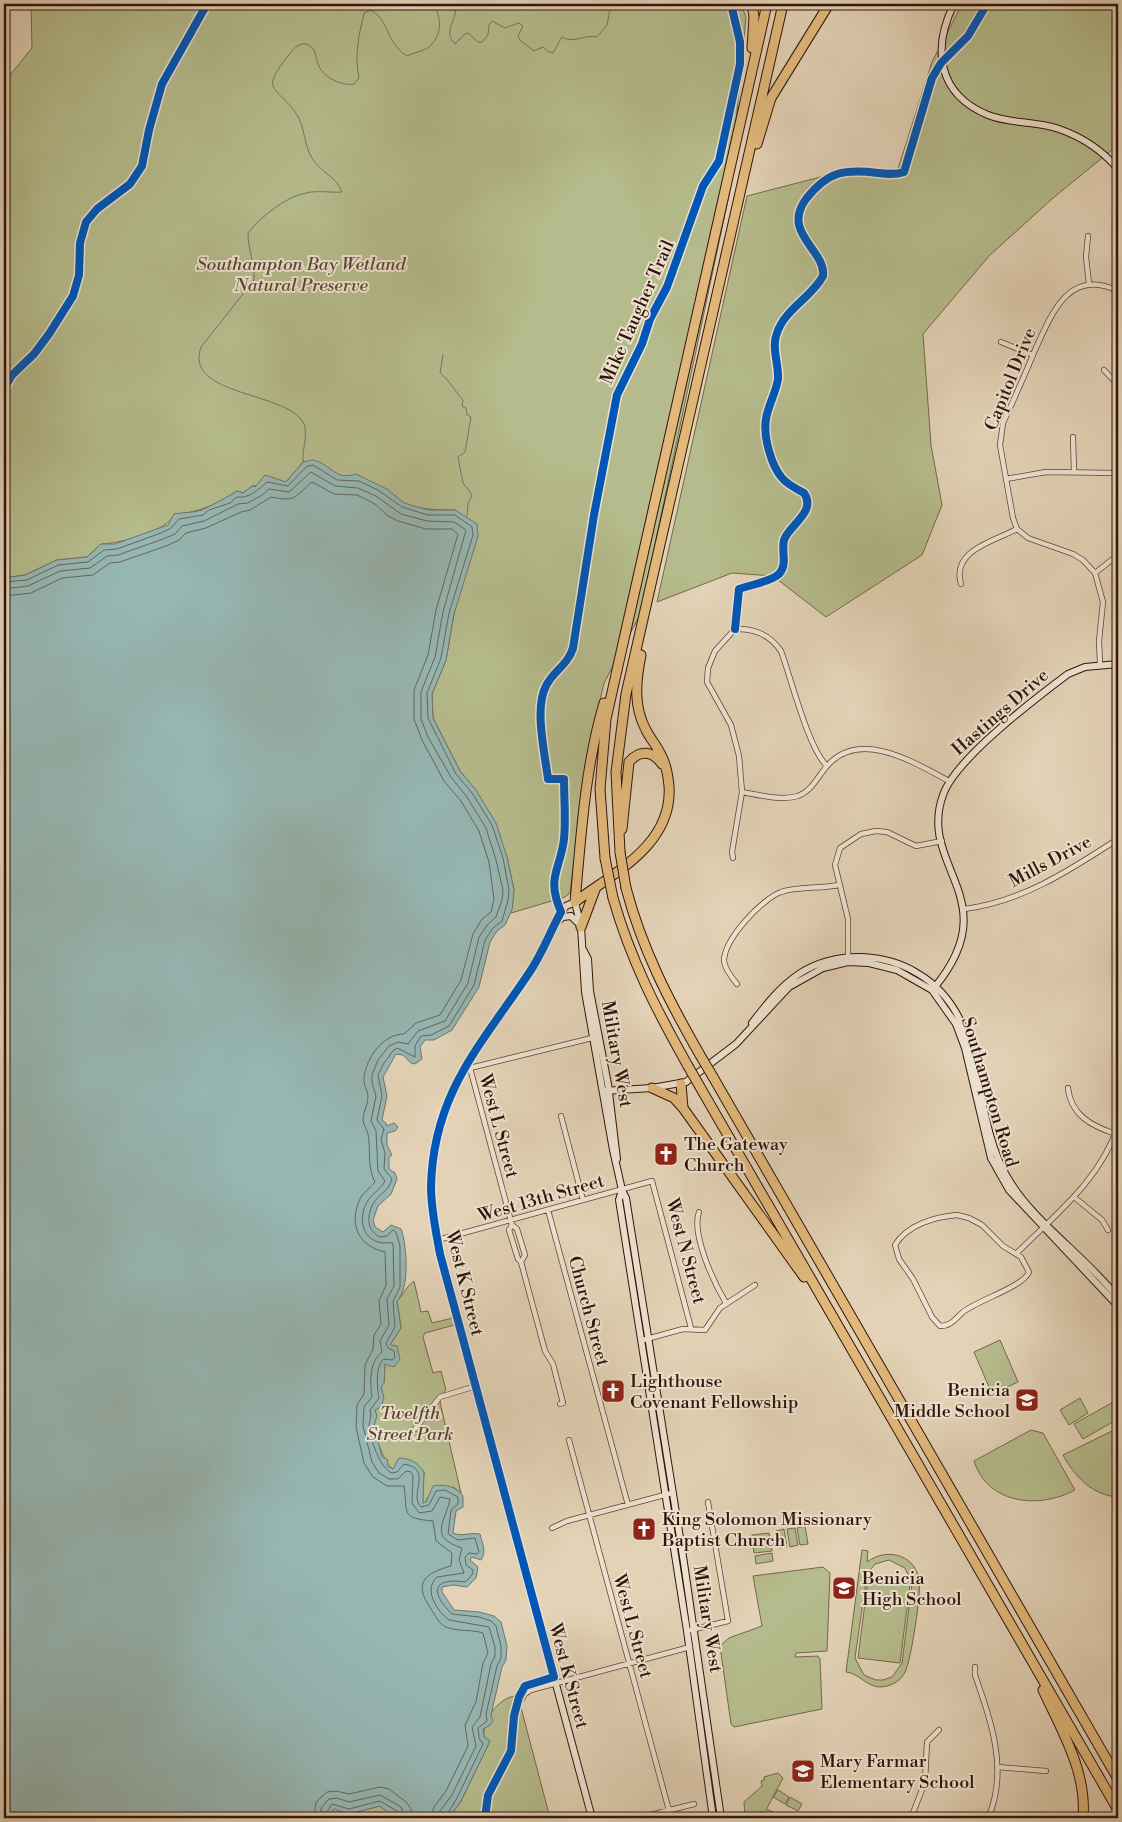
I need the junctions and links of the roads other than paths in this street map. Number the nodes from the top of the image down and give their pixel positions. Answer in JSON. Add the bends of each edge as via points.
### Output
{"nodes":[{"id":1,"x":207,"y":4,"type":"edge"},
{"id":2,"x":752,"y":4,"type":"edge"},
{"id":3,"x":767,"y":4,"type":"edge"},
{"id":4,"x":783,"y":4,"type":"edge"},
{"id":5,"x":829,"y":4,"type":"edge"},
{"id":6,"x":954,"y":4,"type":"edge"},
{"id":7,"x":733,"y":150,"type":"junction"},
{"id":8,"x":1118,"y":169,"type":"edge"},
{"id":9,"x":742,"y":184,"type":"junction"},
{"id":10,"x":1088,"y":236,"type":"dead end"},
{"id":11,"x":1089,"y":284,"type":"junction"},
{"id":12,"x":1118,"y":291,"type":"edge"},
{"id":13,"x":1001,"y":342,"type":"dead end"},
{"id":14,"x":1033,"y":355,"type":"junction"},
{"id":15,"x":1104,"y":370,"type":"dead end"},
{"id":16,"x":1118,"y":385,"type":"edge"},
{"id":17,"x":4,"y":389,"type":"edge"},
{"id":18,"x":1073,"y":438,"type":"dead end"},
{"id":19,"x":1074,"y":472,"type":"junction"},
{"id":20,"x":1118,"y":473,"type":"edge"},
{"id":21,"x":1006,"y":479,"type":"junction"},
{"id":22,"x":1017,"y":529,"type":"junction"},
{"id":23,"x":1118,"y":555,"type":"edge"},
{"id":24,"x":1095,"y":573,"type":"junction"},
{"id":25,"x":961,"y":584,"type":"dead end"},
{"id":26,"x":650,"y":588,"type":"junction"},
{"id":27,"x":618,"y":660,"type":"junction"},
{"id":28,"x":1100,"y":664,"type":"junction"},
{"id":29,"x":1118,"y":664,"type":"edge"},
{"id":30,"x":828,"y":766,"type":"junction"},
{"id":31,"x":666,"y":769,"type":"junction"},
{"id":32,"x":949,"y":781,"type":"junction"},
{"id":33,"x":742,"y":792,"type":"junction"},
{"id":34,"x":1118,"y":839,"type":"edge"},
{"id":35,"x":942,"y":841,"type":"junction"},
{"id":36,"x":620,"y":852,"type":"junction"},
{"id":37,"x":733,"y":858,"type":"dead end"},
{"id":38,"x":596,"y":886,"type":"junction"},
{"id":39,"x":839,"y":886,"type":"junction"},
{"id":40,"x":575,"y":902,"type":"junction"},
{"id":41,"x":964,"y":909,"type":"junction"},
{"id":42,"x":554,"y":925,"type":"junction"},
{"id":43,"x":581,"y":927,"type":"junction"},
{"id":44,"x":849,"y":959,"type":"junction"},
{"id":45,"x":737,"y":984,"type":"dead end"},
{"id":46,"x":934,"y":988,"type":"junction"},
{"id":47,"x":596,"y":1036,"type":"junction"},
{"id":48,"x":468,"y":1066,"type":"junction"},
{"id":49,"x":682,"y":1084,"type":"junction"},
{"id":50,"x":652,"y":1088,"type":"junction"},
{"id":51,"x":1068,"y":1088,"type":"dead end"},
{"id":52,"x":606,"y":1091,"type":"junction"},
{"id":53,"x":683,"y":1108,"type":"junction"},
{"id":54,"x":561,"y":1116,"type":"dead end"},
{"id":55,"x":1118,"y":1126,"type":"edge"},
{"id":56,"x":1116,"y":1134,"type":"junction"},
{"id":57,"x":652,"y":1182,"type":"joint"},
{"id":58,"x":622,"y":1190,"type":"junction"},
{"id":59,"x":1074,"y":1197,"type":"junction"},
{"id":60,"x":583,"y":1200,"type":"junction"},
{"id":61,"x":548,"y":1210,"type":"junction"},
{"id":62,"x":699,"y":1212,"type":"dead end"},
{"id":63,"x":511,"y":1223,"type":"junction"},
{"id":64,"x":1045,"y":1225,"type":"junction"},
{"id":65,"x":1108,"y":1230,"type":"dead end"},
{"id":66,"x":438,"y":1240,"type":"junction"},
{"id":67,"x":1017,"y":1253,"type":"junction"},
{"id":68,"x":521,"y":1262,"type":"junction"},
{"id":69,"x":755,"y":1285,"type":"dead end"},
{"id":70,"x":1118,"y":1298,"type":"edge"},
{"id":71,"x":726,"y":1303,"type":"junction"},
{"id":72,"x":1118,"y":1306,"type":"edge"},
{"id":73,"x":691,"y":1328,"type":"junction"},
{"id":74,"x":845,"y":1337,"type":"junction"},
{"id":75,"x":646,"y":1340,"type":"junction"},
{"id":76,"x":476,"y":1386,"type":"junction"},
{"id":77,"x":560,"y":1404,"type":"dead end"},
{"id":78,"x":415,"y":1429,"type":"dead end"},
{"id":79,"x":569,"y":1440,"type":"dead end"},
{"id":80,"x":669,"y":1494,"type":"junction"},
{"id":81,"x":708,"y":1502,"type":"dead end"},
{"id":82,"x":628,"y":1505,"type":"junction"},
{"id":83,"x":589,"y":1515,"type":"junction"},
{"id":84,"x":552,"y":1528,"type":"dead end"},
{"id":85,"x":691,"y":1630,"type":"junction"},
{"id":86,"x":693,"y":1646,"type":"junction"},
{"id":87,"x":1025,"y":1648,"type":"junction"},
{"id":88,"x":629,"y":1664,"type":"junction"},
{"id":89,"x":975,"y":1667,"type":"dead end"},
{"id":90,"x":555,"y":1684,"type":"junction"},
{"id":91,"x":522,"y":1699,"type":"dead end"},
{"id":92,"x":939,"y":1730,"type":"dead end"},
{"id":93,"x":1102,"y":1751,"type":"junction"},
{"id":94,"x":998,"y":1767,"type":"junction"},
{"id":95,"x":1046,"y":1771,"type":"dead end"},
{"id":96,"x":1118,"y":1772,"type":"edge"},
{"id":97,"x":1118,"y":1779,"type":"edge"},
{"id":98,"x":694,"y":1804,"type":"dead end"},
{"id":99,"x":669,"y":1810,"type":"junction"},
{"id":100,"x":1118,"y":1810,"type":"edge"},
{"id":101,"x":988,"y":1816,"type":"edge"},
{"id":102,"x":592,"y":1818,"type":"edge"},
{"id":103,"x":638,"y":1818,"type":"edge"},
{"id":104,"x":671,"y":1818,"type":"edge"},
{"id":105,"x":713,"y":1818,"type":"edge"},
{"id":106,"x":722,"y":1818,"type":"edge"},
{"id":107,"x":911,"y":1818,"type":"edge"},
{"id":108,"x":999,"y":1818,"type":"edge"},
{"id":109,"x":1083,"y":1818,"type":"edge"}],
"edges":[{"from":1,"to":17,"type":"street","via":[[162,84],[142,166],[130,184],[97,209],[86,222],[73,296],[50,334],[12,375]]},
{"from":2,"to":7,"type":"highway","via":[[752,48]]},
{"from":3,"to":7,"type":"highway"},
{"from":4,"to":9,"type":"highway"},
{"from":5,"to":9,"type":"highway","via":[[771,98]]},
{"from":6,"to":8,"type":"street","via":[[944,23],[940,60],[948,78],[969,104],[988,115],[1057,128],[1075,135],[1102,153]]},
{"from":7,"to":27,"type":"highway"},
{"from":9,"to":26,"type":"highway"},
{"from":10,"to":11,"type":"street"},
{"from":11,"to":12,"type":"street"},
{"from":11,"to":14,"type":"street","name":"Capitol Drive","via":[[1074,289],[1061,300]]},
{"from":13,"to":14,"type":"street"},
{"from":14,"to":21,"type":"street","name":"Capitol Drive","via":[[1000,435]]},
{"from":15,"to":16,"type":"street"},
{"from":18,"to":19,"type":"street"},
{"from":19,"to":20,"type":"street"},
{"from":19,"to":21,"type":"street","via":[[1046,472]]},
{"from":21,"to":22,"type":"street","name":"Capitol Drive"},
{"from":22,"to":24,"type":"street","via":[[1037,543],[1073,554]]},
{"from":22,"to":25,"type":"street","via":[[973,550],[961,566]]},
{"from":23,"to":24,"type":"street"},
{"from":24,"to":28,"type":"street","via":[[1103,602]]},
{"from":26,"to":31,"type":"highway","via":[[651,603],[638,670],[637,704],[640,719]]},
{"from":26,"to":36,"type":"highway","via":[[617,751],[616,804]]},
{"from":27,"to":40,"type":"highway","via":[[595,738]]},
{"from":27,"to":74,"type":"highway","bridge":true,"via":[[601,754],[600,812],[605,858],[624,938],[638,972],[688,1066]]},
{"from":28,"to":29,"type":"street","name":"Hastings Drive"},
{"from":28,"to":32,"type":"street","name":"Hastings Drive","via":[[1062,678],[965,760]]},
{"from":30,"to":32,"type":"street","via":[[841,753],[854,749],[873,750],[900,756]]},
{"from":30,"to":33,"type":"street","via":[[800,795],[770,796]]},
{"from":30,"to":33,"type":"street","via":[[807,727],[781,651],[774,640],[764,634],[735,629],[715,651],[708,668],[708,682],[731,725],[739,756]]},
{"from":31,"to":36,"type":"highway","via":[[658,757],[646,752],[639,753],[629,762]]},
{"from":31,"to":38,"type":"highway","via":[[669,794],[661,828],[638,856]]},
{"from":32,"to":35,"type":"street","name":"Hastings Drive","via":[[939,813]]},
{"from":33,"to":37,"type":"street"},
{"from":34,"to":41,"type":"street","name":"Mills Drive","via":[[1032,890],[985,906]]},
{"from":35,"to":39,"type":"street","via":[[916,846],[880,831],[861,834],[837,852],[835,865]]},
{"from":35,"to":41,"type":"street","name":"Hastings Drive"},
{"from":36,"to":93,"type":"highway","bridge":true,"via":[[634,918],[652,967]]},
{"from":38,"to":40,"type":"highway"},
{"from":38,"to":43,"type":"highway"},
{"from":39,"to":44,"type":"street","via":[[848,919]]},
{"from":39,"to":45,"type":"street","via":[[786,891],[762,903],[731,940],[725,954],[724,963]]},
{"from":40,"to":42,"type":"street","name":"West K Street","via":[[564,907]]},
{"from":40,"to":43,"type":"street","name":"Military West"},
{"from":41,"to":46,"type":"street","name":"Hastings Drive","via":[[962,940],[954,962]]},
{"from":42,"to":43,"type":"street","via":[[570,916]]},
{"from":42,"to":48,"type":"street","name":"West K Street","via":[[529,973]]},
{"from":43,"to":47,"type":"street","name":"Military West","via":[[588,959]]},
{"from":44,"to":46,"type":"street","name":"Southampton Road","via":[[869,957],[899,964]]},
{"from":44,"to":49,"type":"street","name":"Southampton Road","via":[[821,963],[786,983],[776,991],[736,1044]]},
{"from":46,"to":64,"type":"street","name":"Southampton Road","via":[[953,1007],[967,1033],[1000,1164],[1018,1193]]},
{"from":47,"to":48,"type":"street"},
{"from":47,"to":52,"type":"street","name":"Military West"},
{"from":48,"to":63,"type":"street","name":"West L Street"},
{"from":48,"to":66,"type":"street","name":"West K Street","via":[[445,1105],[436,1134],[431,1187]]},
{"from":49,"to":50,"type":"street","name":"Southampton Road"},
{"from":49,"to":53,"type":"highway"},
{"from":50,"to":52,"type":"street","name":"Southampton Road"},
{"from":50,"to":53,"type":"highway","via":[[674,1098]]},
{"from":51,"to":56,"type":"street","via":[[1071,1102],[1084,1119]]},
{"from":52,"to":58,"type":"street","name":"Military West","via":[[613,1150]]},
{"from":53,"to":74,"type":"highway"},
{"from":54,"to":60,"type":"street"},
{"from":55,"to":56,"type":"street"},
{"from":56,"to":59,"type":"street","via":[[1100,1167]]},
{"from":57,"to":58,"type":"street","name":"West 13th Street"},
{"from":57,"to":73,"type":"street","name":"West N Street"},
{"from":58,"to":60,"type":"street","name":"West 13th Street"},
{"from":58,"to":75,"type":"street","name":"Military West","via":[[619,1200]]},
{"from":59,"to":64,"type":"street"},
{"from":59,"to":65,"type":"street","via":[[1102,1220]]},
{"from":60,"to":61,"type":"street","name":"West 13th Street"},
{"from":61,"to":63,"type":"street","name":"West 13th Street"},
{"from":61,"to":82,"type":"street","name":"Church Street"},
{"from":62,"to":71,"type":"street","via":[[697,1225],[702,1245],[712,1278]]},
{"from":63,"to":66,"type":"street","name":"West 13th Street"},
{"from":63,"to":68,"type":"street","name":"West L Street","via":[[509,1230]]},
{"from":63,"to":68,"type":"street","name":"West L Street","via":[[524,1255]]},
{"from":64,"to":67,"type":"street"},
{"from":64,"to":70,"type":"street","name":"Southampton Road"},
{"from":64,"to":72,"type":"street","name":"Southampton Road"},
{"from":66,"to":76,"type":"street","name":"West K Street"},
{"from":67,"to":67,"type":"street","via":[[1028,1267],[1026,1278],[979,1302],[944,1326],[932,1318],[895,1249],[899,1238],[912,1228],[956,1215],[975,1220],[1003,1246]]},
{"from":68,"to":77,"type":"street","name":"West L Street","via":[[544,1350],[553,1364],[563,1404]]},
{"from":69,"to":71,"type":"street"},
{"from":71,"to":73,"type":"street","via":[[715,1313],[705,1330]]},
{"from":73,"to":75,"type":"street"},
{"from":74,"to":87,"type":"highway"},
{"from":75,"to":80,"type":"street","name":"Military West"},
{"from":76,"to":78,"type":"street","via":[[440,1397]]},
{"from":76,"to":90,"type":"street","name":"West K Street"},
{"from":79,"to":83,"type":"street","name":"West L Street"},
{"from":80,"to":82,"type":"street"},
{"from":80,"to":85,"type":"street","name":"Military West"},
{"from":81,"to":85,"type":"street","via":[[728,1621]]},
{"from":82,"to":83,"type":"street"},
{"from":83,"to":84,"type":"street"},
{"from":83,"to":88,"type":"street","name":"West L Street"},
{"from":85,"to":86,"type":"street","name":"Military West"},
{"from":86,"to":88,"type":"street"},
{"from":86,"to":105,"type":"street","name":"Military West"},
{"from":86,"to":106,"type":"street","name":"Military West"},
{"from":87,"to":100,"type":"highway"},
{"from":87,"to":109,"type":"highway","via":[[1075,1761],[1082,1786]]},
{"from":88,"to":90,"type":"street"},
{"from":88,"to":99,"type":"street","name":"West L Street"},
{"from":89,"to":94,"type":"street","via":[[994,1732]]},
{"from":90,"to":91,"type":"street","via":[[528,1691]]},
{"from":90,"to":102,"type":"street","name":"West K Street"},
{"from":92,"to":107,"type":"street","via":[[927,1742],[924,1782]]},
{"from":93,"to":96,"type":"highway"},
{"from":93,"to":97,"type":"highway"},
{"from":94,"to":95,"type":"street"},
{"from":94,"to":101,"type":"street","via":[[996,1792]]},
{"from":98,"to":99,"type":"street"},
{"from":99,"to":103,"type":"street"},
{"from":99,"to":104,"type":"street","name":"West L Street"},
{"from":101,"to":108,"type":"street"}]}
